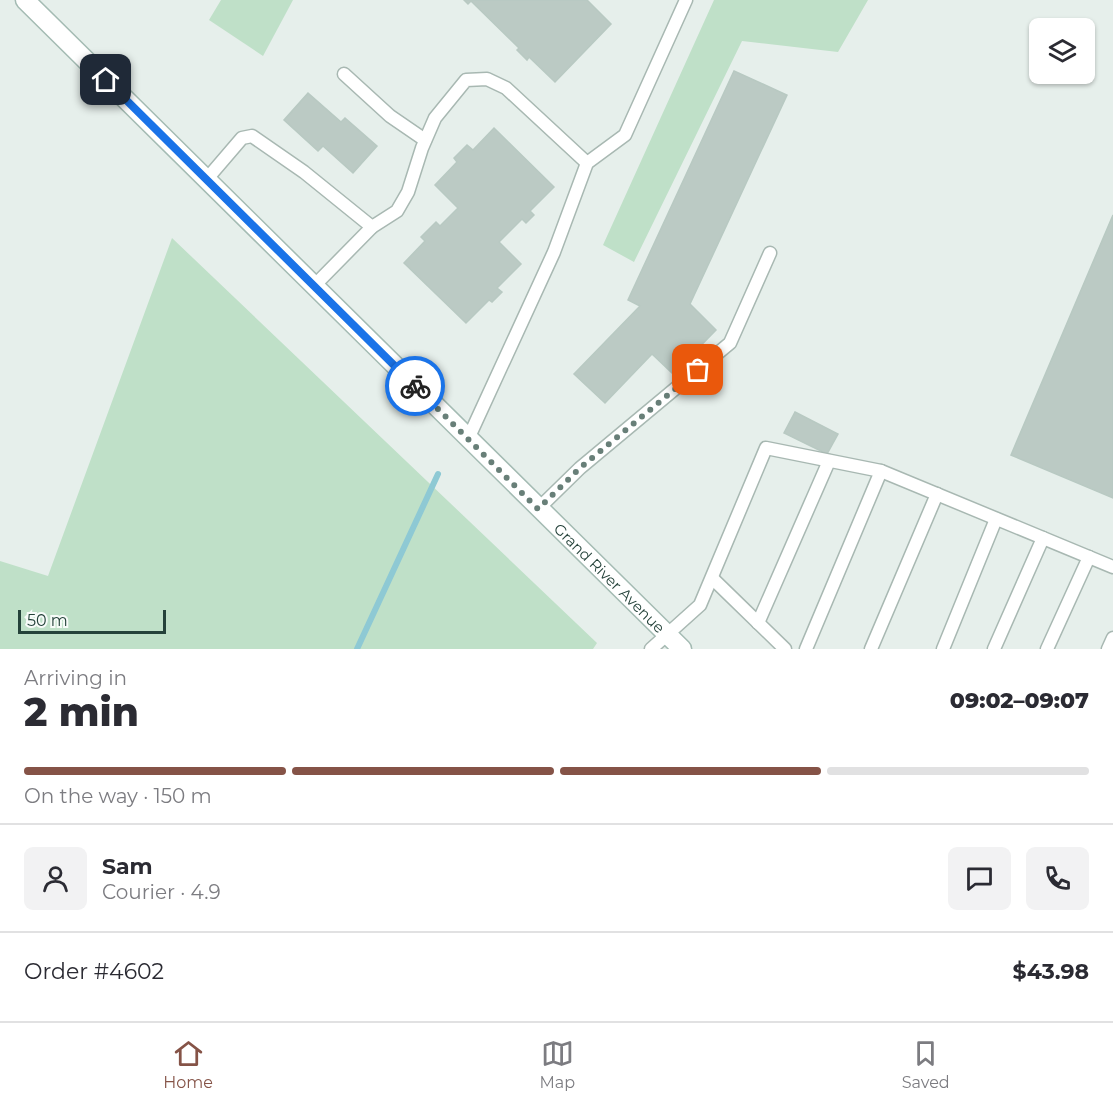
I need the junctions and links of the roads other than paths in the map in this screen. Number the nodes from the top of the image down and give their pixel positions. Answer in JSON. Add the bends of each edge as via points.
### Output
{"nodes":[{"id":1,"x":25,"y":0,"type":"edge"},
{"id":2,"x":686,"y":0,"type":"edge"},
{"id":3,"x":344,"y":74,"type":"dead end"},
{"id":4,"x":425,"y":140,"type":"junction"},
{"id":5,"x":587,"y":163,"type":"junction"},
{"id":6,"x":206,"y":180,"type":"junction"},
{"id":7,"x":372,"y":227,"type":"junction"},
{"id":8,"x":770,"y":253,"type":"dead end"},
{"id":9,"x":314,"y":286,"type":"junction"},
{"id":10,"x":468,"y":439,"type":"junction"},
{"id":11,"x":828,"y":461,"type":"junction"},
{"id":12,"x":881,"y":471,"type":"junction"},
{"id":13,"x":937,"y":494,"type":"junction"},
{"id":14,"x":538,"y":509,"type":"junction"},
{"id":15,"x":996,"y":519,"type":"junction"},
{"id":16,"x":1043,"y":538,"type":"junction"},
{"id":17,"x":1089,"y":557,"type":"junction"},
{"id":18,"x":1113,"y":567,"type":"edge"},
{"id":19,"x":712,"y":578,"type":"junction"},
{"id":20,"x":758,"y":623,"type":"junction"},
{"id":21,"x":668,"y":634,"type":"junction"},
{"id":22,"x":1113,"y":638,"type":"edge"},
{"id":23,"x":651,"y":649,"type":"edge"},
{"id":24,"x":682,"y":649,"type":"edge"},
{"id":25,"x":785,"y":649,"type":"edge"},
{"id":26,"x":806,"y":649,"type":"edge"},
{"id":27,"x":871,"y":649,"type":"edge"},
{"id":28,"x":943,"y":649,"type":"edge"},
{"id":29,"x":994,"y":649,"type":"edge"},
{"id":30,"x":1047,"y":649,"type":"edge"},
{"id":31,"x":1108,"y":649,"type":"edge"}],
"edges":[{"from":1,"to":6,"type":"main road","name":"Grand River Avenue"},
{"from":2,"to":5,"type":"lane","via":[[625,135]]},
{"from":3,"to":4,"type":"lane","via":[[390,116]]},
{"from":4,"to":5,"type":"lane","via":[[435,118],[466,80],[487,79],[506,87]]},
{"from":4,"to":7,"type":"lane","via":[[408,192],[397,211]]},
{"from":5,"to":10,"type":"lane","via":[[554,252]]},
{"from":6,"to":7,"type":"lane","via":[[242,138],[252,136]]},
{"from":6,"to":9,"type":"main road","name":"Grand River Avenue"},
{"from":7,"to":9,"type":"lane"},
{"from":8,"to":14,"type":"lane","via":[[730,342],[580,468]]},
{"from":9,"to":10,"type":"main road","name":"Grand River Avenue"},
{"from":10,"to":14,"type":"main road","name":"Grand River Avenue"},
{"from":11,"to":12,"type":"lane"},
{"from":11,"to":19,"type":"lane","via":[[766,448]]},
{"from":11,"to":20,"type":"lane"},
{"from":12,"to":13,"type":"lane"},
{"from":12,"to":26,"type":"lane"},
{"from":13,"to":15,"type":"lane"},
{"from":13,"to":27,"type":"lane"},
{"from":14,"to":21,"type":"main road","name":"Grand River Avenue"},
{"from":15,"to":16,"type":"lane"},
{"from":15,"to":28,"type":"lane"},
{"from":16,"to":17,"type":"lane"},
{"from":16,"to":29,"type":"lane"},
{"from":17,"to":18,"type":"lane"},
{"from":17,"to":30,"type":"lane"},
{"from":19,"to":20,"type":"lane"},
{"from":19,"to":21,"type":"lane","via":[[700,605]]},
{"from":20,"to":25,"type":"lane"},
{"from":21,"to":23,"type":"lane"},
{"from":21,"to":24,"type":"main road","name":"Grand River Avenue"},
{"from":22,"to":31,"type":"lane"}]}
